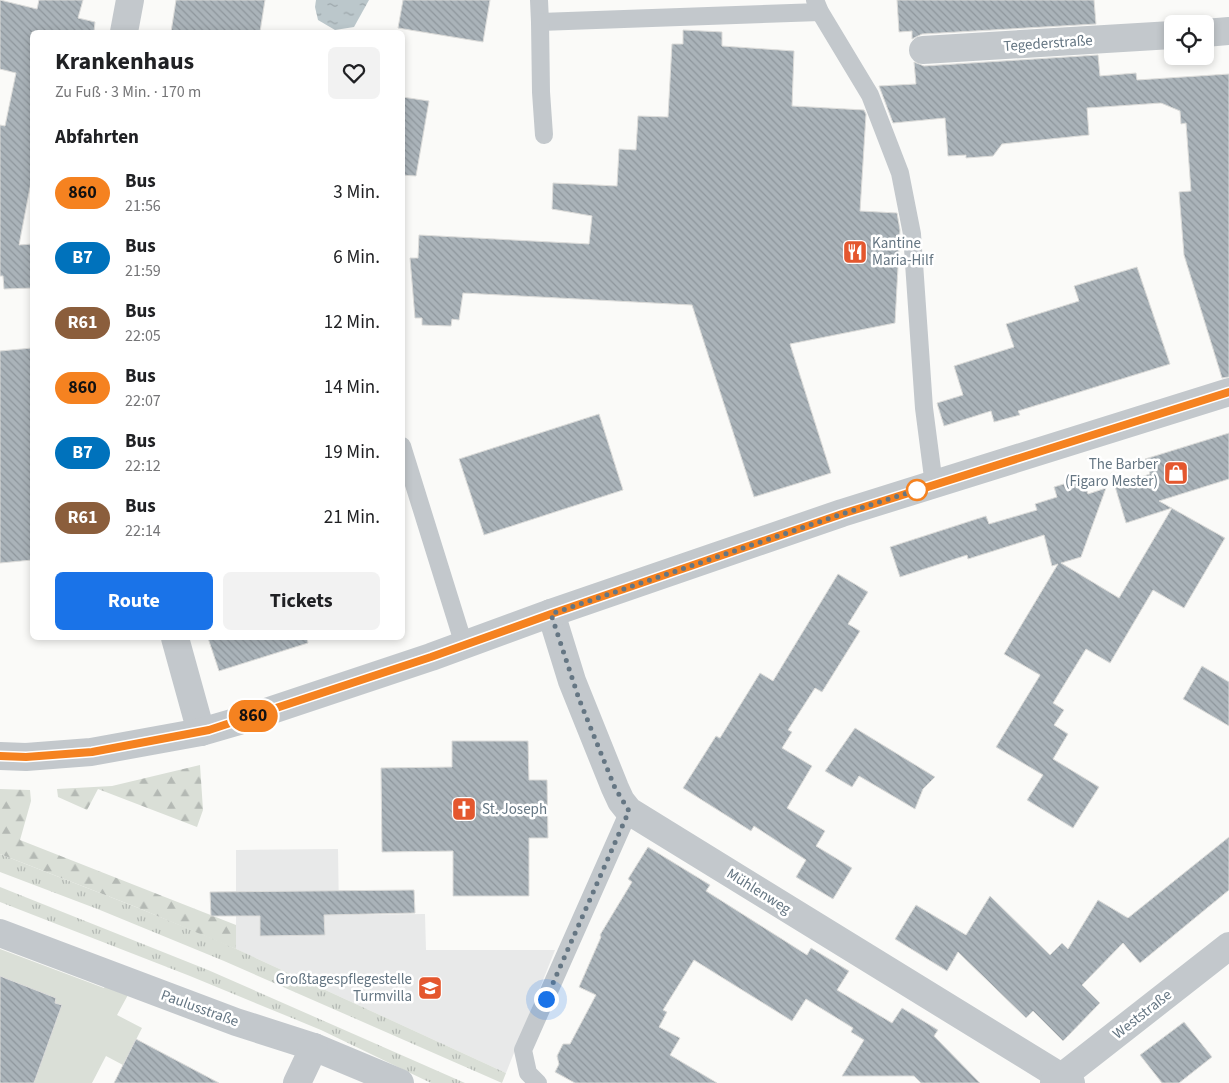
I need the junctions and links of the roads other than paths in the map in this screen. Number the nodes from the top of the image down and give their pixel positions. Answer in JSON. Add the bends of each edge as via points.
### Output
{"nodes":[{"id":1,"x":130,"y":0,"type":"edge"},
{"id":2,"x":539,"y":0,"type":"edge"},
{"id":3,"x":818,"y":6,"type":"edge"},
{"id":4,"x":540,"y":22,"type":"junction"},
{"id":5,"x":124,"y":30,"type":"edge"},
{"id":6,"x":1229,"y":31,"type":"edge"},
{"id":7,"x":1214,"y":32,"type":"edge"},
{"id":8,"x":1164,"y":35,"type":"edge"},
{"id":9,"x":923,"y":50,"type":"dead end"},
{"id":10,"x":544,"y":135,"type":"dead end"},
{"id":11,"x":1229,"y":392,"type":"edge"},
{"id":12,"x":405,"y":456,"type":"edge"},
{"id":13,"x":934,"y":485,"type":"junction"},
{"id":14,"x":551,"y":614,"type":"junction"},
{"id":15,"x":175,"y":640,"type":"edge"},
{"id":16,"x":464,"y":644,"type":"junction"},
{"id":17,"x":201,"y":732,"type":"junction"},
{"id":18,"x":0,"y":756,"type":"edge"},
{"id":19,"x":629,"y":811,"type":"junction"},
{"id":20,"x":0,"y":933,"type":"edge"},
{"id":21,"x":1229,"y":946,"type":"edge"},
{"id":22,"x":314,"y":1047,"type":"junction"},
{"id":23,"x":1062,"y":1081,"type":"edge"},
{"id":24,"x":297,"y":1083,"type":"edge"},
{"id":25,"x":400,"y":1083,"type":"edge"},
{"id":26,"x":538,"y":1083,"type":"edge"}],
"edges":[{"from":1,"to":5,"type":"street"},
{"from":2,"to":4,"type":"lane"},
{"from":3,"to":4,"type":"lane"},
{"from":3,"to":13,"type":"lane","via":[[870,95],[900,173],[912,234],[924,408]]},
{"from":4,"to":10,"type":"lane"},
{"from":6,"to":7,"type":"street"},
{"from":8,"to":9,"type":"street","name":"Tegederstraße"},
{"from":11,"to":13,"type":"street"},
{"from":12,"to":16,"type":"lane"},
{"from":13,"to":14,"type":"street"},
{"from":14,"to":16,"type":"street"},
{"from":14,"to":19,"type":"street","name":"Mühlenweg","via":[[579,699],[615,788]]},
{"from":15,"to":17,"type":"street"},
{"from":16,"to":17,"type":"street"},
{"from":17,"to":18,"type":"street","via":[[92,752]]},
{"from":19,"to":23,"type":"street","name":"Mühlenweg"},
{"from":19,"to":26,"type":"lane","via":[[523,1050],[528,1073]]},
{"from":20,"to":22,"type":"street","name":"Paulusstraße","via":[[236,1022]]},
{"from":21,"to":23,"type":"street","name":"Weststraße"},
{"from":22,"to":24,"type":"street"},
{"from":22,"to":25,"type":"street","name":"Paulusstraße"}]}
